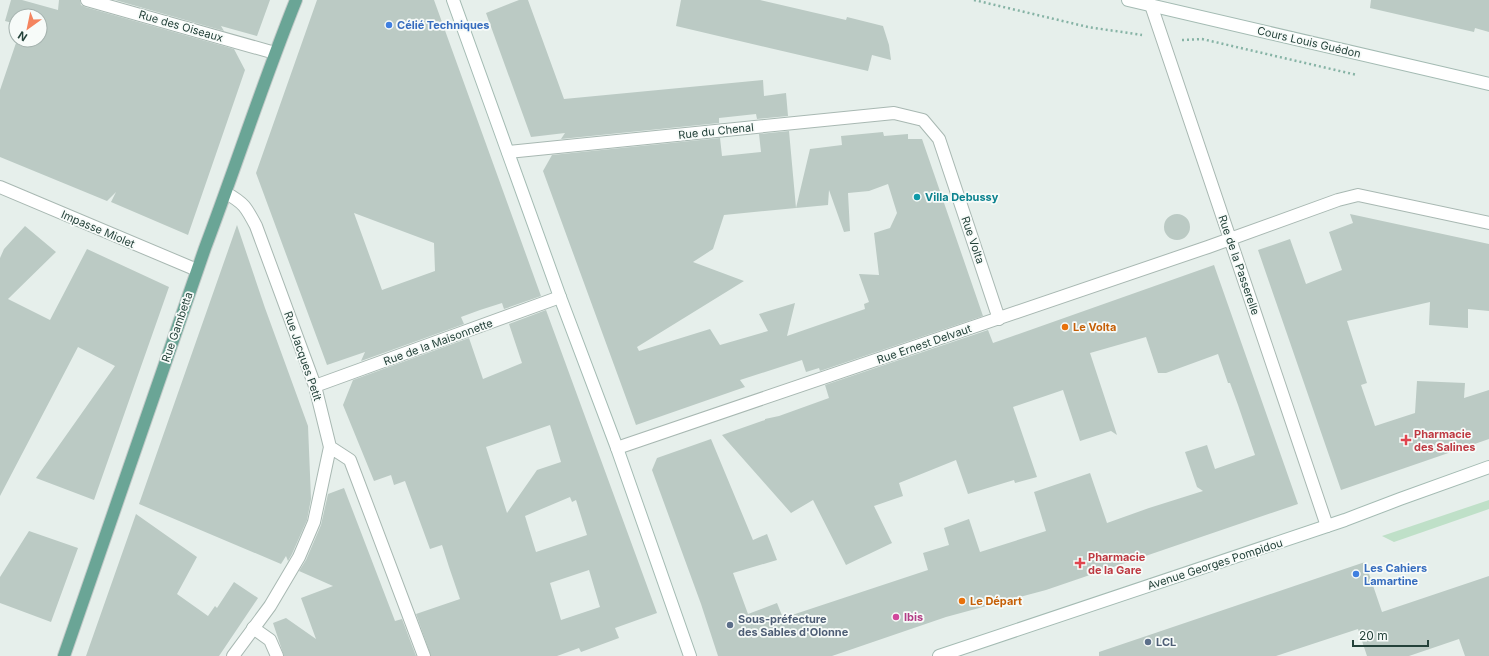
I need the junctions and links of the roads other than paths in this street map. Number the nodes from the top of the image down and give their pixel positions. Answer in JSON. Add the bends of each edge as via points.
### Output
{"nodes":[{"id":1,"x":87,"y":0,"type":"edge"},
{"id":2,"x":296,"y":0,"type":"edge"},
{"id":3,"x":453,"y":0,"type":"edge"},
{"id":4,"x":1128,"y":0,"type":"edge"},
{"id":5,"x":1151,"y":5,"type":"junction"},
{"id":6,"x":275,"y":53,"type":"junction"},
{"id":7,"x":1489,"y":84,"type":"edge"},
{"id":8,"x":924,"y":120,"type":"joint"},
{"id":9,"x":508,"y":152,"type":"junction"},
{"id":10,"x":0,"y":187,"type":"edge"},
{"id":11,"x":226,"y":193,"type":"junction"},
{"id":12,"x":1489,"y":223,"type":"edge"},
{"id":13,"x":1230,"y":239,"type":"junction"},
{"id":14,"x":197,"y":270,"type":"junction"},
{"id":15,"x":560,"y":297,"type":"junction"},
{"id":16,"x":999,"y":318,"type":"junction"},
{"id":17,"x":315,"y":386,"type":"junction"},
{"id":18,"x":330,"y":447,"type":"junction"},
{"id":19,"x":617,"y":448,"type":"junction"},
{"id":20,"x":1489,"y":467,"type":"edge"},
{"id":21,"x":1327,"y":526,"type":"junction"},
{"id":22,"x":253,"y":628,"type":"junction"},
{"id":23,"x":64,"y":656,"type":"edge"},
{"id":24,"x":233,"y":656,"type":"edge"},
{"id":25,"x":277,"y":656,"type":"edge"},
{"id":26,"x":424,"y":656,"type":"edge"},
{"id":27,"x":690,"y":656,"type":"edge"},
{"id":28,"x":939,"y":656,"type":"edge"}],
"edges":[{"from":1,"to":6,"type":"street","name":"Rue des Oiseaux"},
{"from":2,"to":6,"type":"main road","name":"Rue Gambetta"},
{"from":3,"to":9,"type":"street"},
{"from":4,"to":5,"type":"street","name":"Cours Louis Guédon"},
{"from":5,"to":7,"type":"street","name":"Cours Louis Guédon"},
{"from":5,"to":13,"type":"street","name":"Rue de la Passerelle"},
{"from":6,"to":11,"type":"main road","name":"Rue Gambetta"},
{"from":8,"to":9,"type":"street","name":"Rue du Chenal","via":[[894,113]]},
{"from":8,"to":16,"type":"street","name":"Rue Volta","via":[[939,139]]},
{"from":9,"to":15,"type":"street"},
{"from":10,"to":14,"type":"street","name":"Impasse Miolet"},
{"from":11,"to":14,"type":"main road","name":"Rue Gambetta"},
{"from":11,"to":17,"type":"street","name":"Rue Jacques Petit","via":[[240,201],[256,226]]},
{"from":12,"to":13,"type":"street","via":[[1358,196],[1338,200]]},
{"from":13,"to":16,"type":"street","name":"Rue Ernest Delvaut"},
{"from":13,"to":21,"type":"street","name":"Rue de la Passerelle"},
{"from":14,"to":23,"type":"main road","name":"Rue Gambetta"},
{"from":15,"to":17,"type":"street","name":"Rue de la Maisonnette"},
{"from":15,"to":19,"type":"street"},
{"from":16,"to":19,"type":"street","name":"Rue Ernest Delvaut"},
{"from":17,"to":18,"type":"street","name":"Rue Jacques Petit"},
{"from":18,"to":22,"type":"street","via":[[314,522],[299,557],[270,606]]},
{"from":18,"to":26,"type":"street","via":[[350,460]]},
{"from":19,"to":27,"type":"street"},
{"from":20,"to":21,"type":"street","name":"Avenue Georges Pompidou"},
{"from":21,"to":28,"type":"street","name":"Avenue Georges Pompidou"},
{"from":22,"to":24,"type":"street"},
{"from":22,"to":25,"type":"street","via":[[270,640]]}]}
